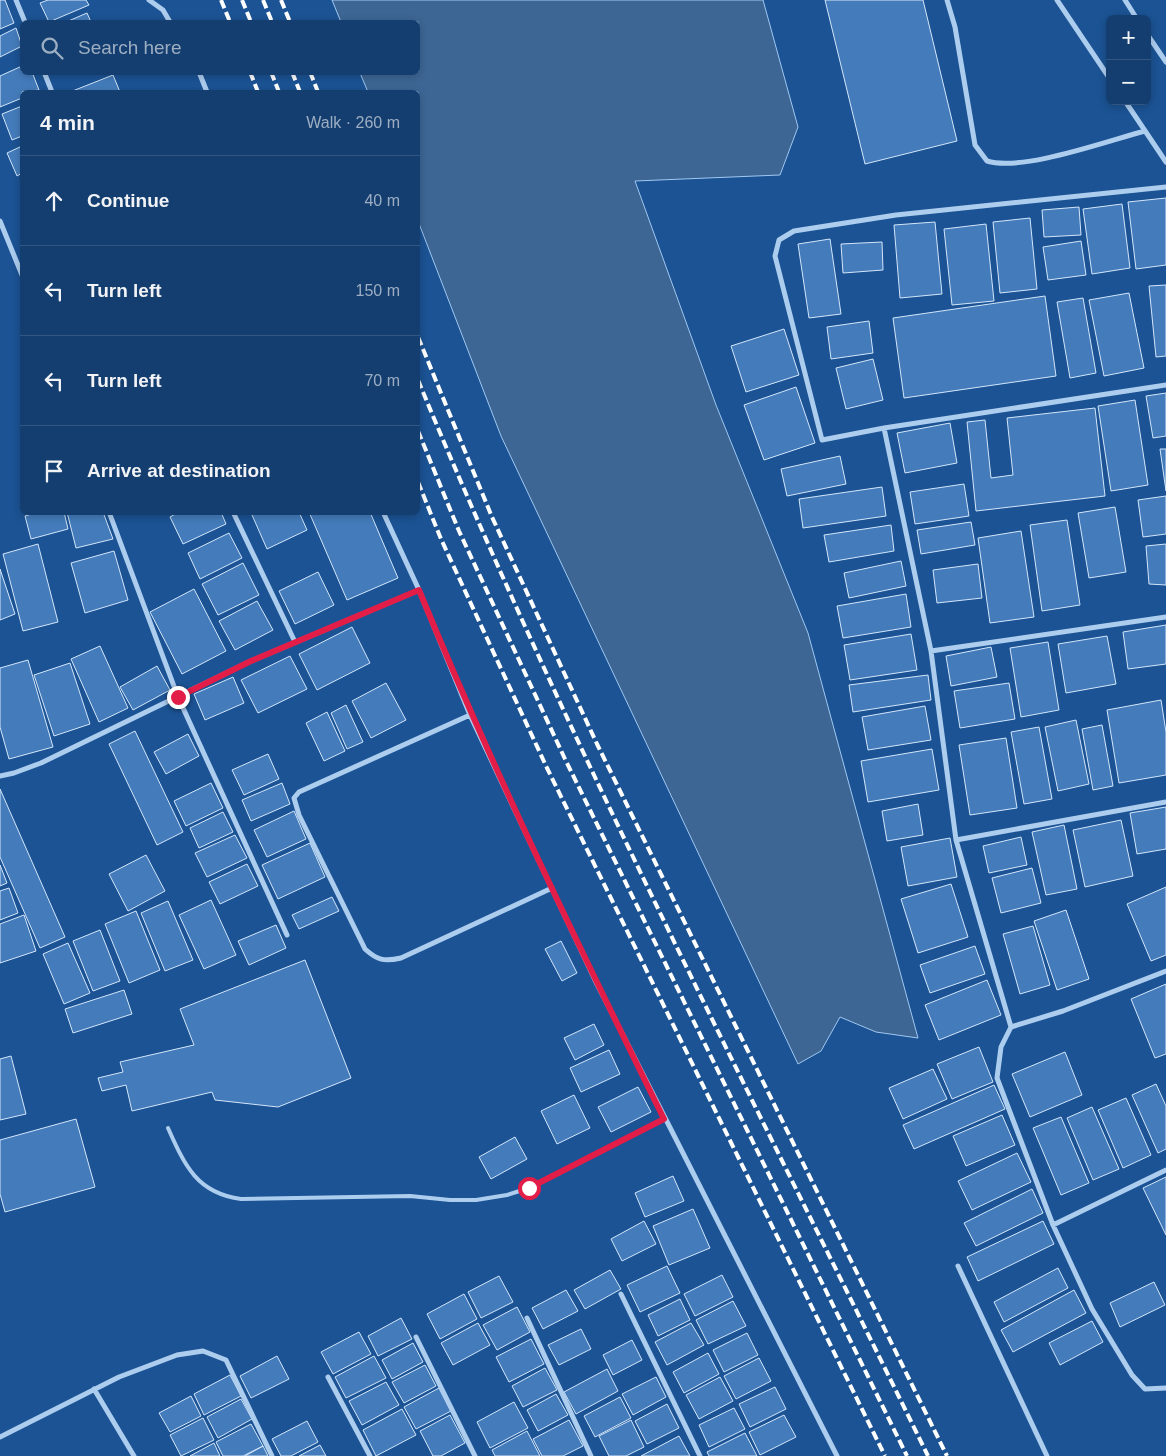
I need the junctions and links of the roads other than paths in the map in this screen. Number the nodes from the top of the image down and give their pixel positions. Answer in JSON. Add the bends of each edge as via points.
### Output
{"nodes":[{"id":1,"x":16,"y":0,"type":"edge"},
{"id":2,"x":149,"y":0,"type":"edge"},
{"id":3,"x":947,"y":0,"type":"edge"},
{"id":4,"x":1057,"y":0,"type":"edge"},
{"id":5,"x":1125,"y":0,"type":"edge"},
{"id":6,"x":1135,"y":15,"type":"edge"},
{"id":7,"x":24,"y":20,"type":"edge"},
{"id":8,"x":169,"y":20,"type":"edge"},
{"id":9,"x":1151,"y":40,"type":"edge"},
{"id":10,"x":1166,"y":62,"type":"edge"},
{"id":11,"x":1106,"y":73,"type":"edge"},
{"id":12,"x":45,"y":75,"type":"edge"},
{"id":13,"x":200,"y":75,"type":"edge"},
{"id":14,"x":51,"y":90,"type":"edge"},
{"id":15,"x":206,"y":90,"type":"edge"},
{"id":16,"x":1128,"y":105,"type":"edge"},
{"id":17,"x":1145,"y":131,"type":"junction"},
{"id":18,"x":1166,"y":162,"type":"edge"},
{"id":19,"x":1166,"y":187,"type":"edge"},
{"id":20,"x":0,"y":221,"type":"edge"},
{"id":21,"x":20,"y":270,"type":"edge"},
{"id":22,"x":1166,"y":385,"type":"edge"},
{"id":23,"x":884,"y":428,"type":"junction"},
{"id":24,"x":109,"y":515,"type":"edge"},
{"id":25,"x":234,"y":515,"type":"edge"},
{"id":26,"x":383,"y":515,"type":"edge"},
{"id":27,"x":419,"y":590,"type":"junction"},
{"id":28,"x":1166,"y":617,"type":"edge"},
{"id":29,"x":295,"y":642,"type":"junction"},
{"id":30,"x":930,"y":651,"type":"junction"},
{"id":31,"x":178,"y":697,"type":"junction"},
{"id":32,"x":470,"y":715,"type":"junction"},
{"id":33,"x":0,"y":776,"type":"edge"},
{"id":34,"x":1166,"y":802,"type":"edge"},
{"id":35,"x":956,"y":840,"type":"junction"},
{"id":36,"x":552,"y":888,"type":"junction"},
{"id":37,"x":287,"y":935,"type":"dead end"},
{"id":38,"x":1166,"y":971,"type":"edge"},
{"id":39,"x":1011,"y":1027,"type":"junction"},
{"id":40,"x":664,"y":1119,"type":"junction"},
{"id":41,"x":168,"y":1128,"type":"dead end"},
{"id":42,"x":1166,"y":1170,"type":"edge"},
{"id":43,"x":1053,"y":1224,"type":"junction"},
{"id":44,"x":958,"y":1266,"type":"dead end"},
{"id":45,"x":621,"y":1294,"type":"dead end"},
{"id":46,"x":527,"y":1318,"type":"dead end"},
{"id":47,"x":416,"y":1337,"type":"dead end"},
{"id":48,"x":328,"y":1378,"type":"dead end"},
{"id":49,"x":1166,"y":1388,"type":"edge"},
{"id":50,"x":94,"y":1389,"type":"junction"},
{"id":51,"x":0,"y":1437,"type":"edge"},
{"id":52,"x":134,"y":1456,"type":"edge"},
{"id":53,"x":272,"y":1456,"type":"edge"},
{"id":54,"x":370,"y":1456,"type":"edge"},
{"id":55,"x":475,"y":1456,"type":"edge"},
{"id":56,"x":592,"y":1456,"type":"edge"},
{"id":57,"x":700,"y":1456,"type":"edge"},
{"id":58,"x":837,"y":1456,"type":"edge"},
{"id":59,"x":1047,"y":1456,"type":"edge"}],
"edges":[{"from":1,"to":7,"type":"street"},
{"from":2,"to":8,"type":"street","via":[[163,10]]},
{"from":3,"to":17,"type":"street","via":[[955,27],[975,145],[987,161],[1007,164],[1039,159]]},
{"from":4,"to":11,"type":"street"},
{"from":5,"to":6,"type":"street"},
{"from":9,"to":10,"type":"street"},
{"from":12,"to":14,"type":"street"},
{"from":13,"to":15,"type":"street"},
{"from":16,"to":17,"type":"street"},
{"from":17,"to":18,"type":"street"},
{"from":19,"to":23,"type":"street","via":[[896,215],[794,231],[779,240],[775,256],[822,440]]},
{"from":20,"to":21,"type":"street"},
{"from":22,"to":23,"type":"street"},
{"from":23,"to":30,"type":"street"},
{"from":24,"to":31,"type":"street"},
{"from":25,"to":29,"type":"street"},
{"from":26,"to":27,"type":"street"},
{"from":27,"to":29,"type":"street"},
{"from":27,"to":32,"type":"street"},
{"from":28,"to":30,"type":"street"},
{"from":29,"to":31,"type":"street"},
{"from":30,"to":35,"type":"street"},
{"from":31,"to":33,"type":"street","via":[[41,763]]},
{"from":31,"to":37,"type":"street"},
{"from":32,"to":36,"type":"street"},
{"from":32,"to":36,"type":"street","via":[[299,792],[294,798],[299,815],[365,948],[376,959],[401,958]]},
{"from":34,"to":35,"type":"street"},
{"from":35,"to":39,"type":"street"},
{"from":36,"to":40,"type":"street"},
{"from":38,"to":39,"type":"street","via":[[1063,1012]]},
{"from":39,"to":43,"type":"street","via":[[1001,1047],[997,1078]]},
{"from":40,"to":41,"type":"lane","via":[[529,1188],[476,1200],[410,1196],[228,1197],[212,1192],[195,1176],[184,1163]]},
{"from":40,"to":58,"type":"street"},
{"from":42,"to":43,"type":"street"},
{"from":43,"to":49,"type":"street","via":[[1092,1309],[1132,1375],[1145,1389]]},
{"from":44,"to":59,"type":"street"},
{"from":45,"to":57,"type":"street"},
{"from":46,"to":56,"type":"street"},
{"from":47,"to":55,"type":"street"},
{"from":48,"to":54,"type":"street"},
{"from":50,"to":51,"type":"street"},
{"from":50,"to":52,"type":"street"},
{"from":50,"to":53,"type":"street","via":[[177,1355],[203,1351],[226,1360]]}]}
